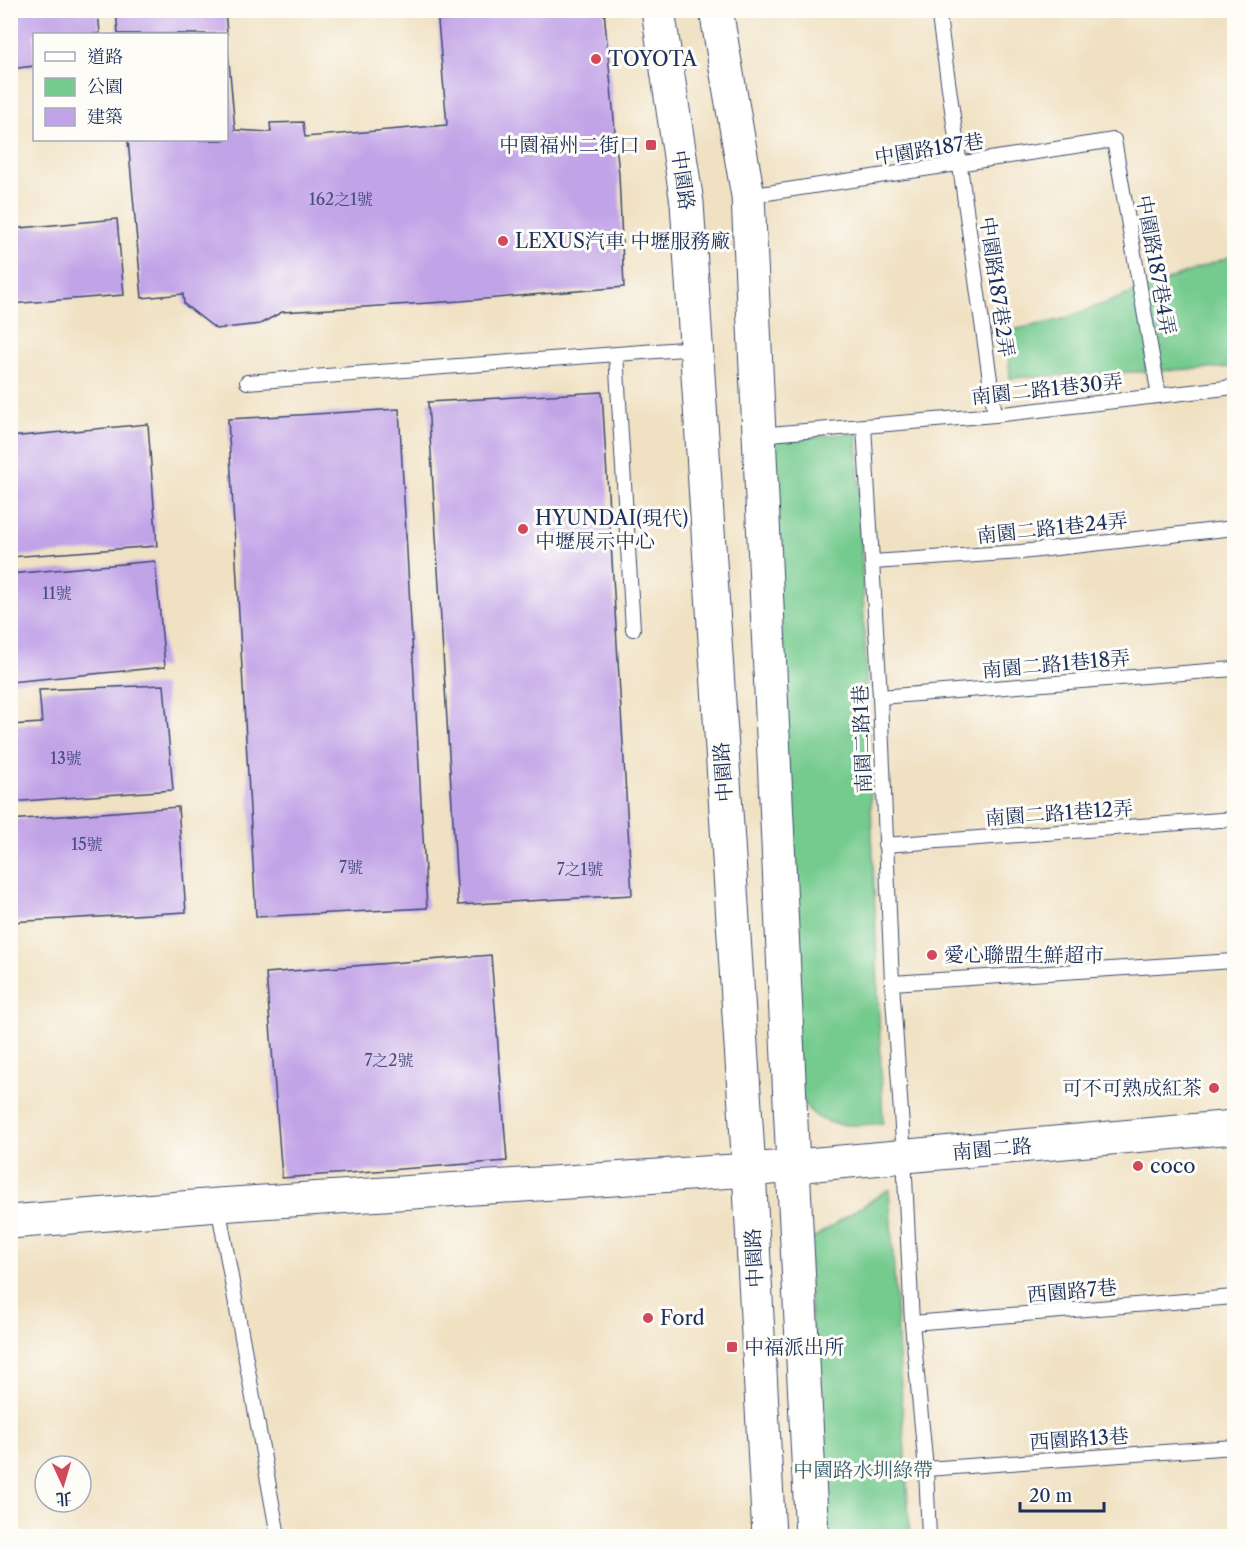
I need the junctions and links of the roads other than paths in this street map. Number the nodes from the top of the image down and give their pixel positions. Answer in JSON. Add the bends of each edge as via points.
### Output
{"nodes":[{"id":1,"x":658,"y":10,"type":"edge"},
{"id":2,"x":716,"y":10,"type":"edge"},
{"id":3,"x":938,"y":10,"type":"edge"},
{"id":4,"x":1114,"y":140,"type":"joint"},
{"id":5,"x":960,"y":164,"type":"junction"},
{"id":6,"x":748,"y":196,"type":"junction"},
{"id":7,"x":696,"y":348,"type":"junction"},
{"id":8,"x":616,"y":354,"type":"junction"},
{"id":9,"x":247,"y":382,"type":"dead end"},
{"id":10,"x":1234,"y":387,"type":"edge"},
{"id":11,"x":1159,"y":396,"type":"junction"},
{"id":12,"x":995,"y":415,"type":"junction"},
{"id":13,"x":864,"y":426,"type":"junction"},
{"id":14,"x":758,"y":435,"type":"junction"},
{"id":15,"x":1234,"y":528,"type":"edge"},
{"id":16,"x":873,"y":562,"type":"junction"},
{"id":17,"x":633,"y":629,"type":"dead end"},
{"id":18,"x":1234,"y":669,"type":"edge"},
{"id":19,"x":880,"y":698,"type":"junction"},
{"id":20,"x":1234,"y":819,"type":"edge"},
{"id":21,"x":885,"y":845,"type":"junction"},
{"id":22,"x":1234,"y":962,"type":"edge"},
{"id":23,"x":892,"y":983,"type":"junction"},
{"id":24,"x":1234,"y":1127,"type":"edge"},
{"id":25,"x":904,"y":1156,"type":"junction"},
{"id":26,"x":793,"y":1166,"type":"junction"},
{"id":27,"x":749,"y":1170,"type":"junction"},
{"id":28,"x":218,"y":1205,"type":"junction"},
{"id":29,"x":10,"y":1222,"type":"edge"},
{"id":30,"x":1234,"y":1297,"type":"edge"},
{"id":31,"x":912,"y":1323,"type":"junction"},
{"id":32,"x":1234,"y":1447,"type":"edge"},
{"id":33,"x":926,"y":1469,"type":"junction"},
{"id":34,"x":278,"y":1536,"type":"edge"},
{"id":35,"x":769,"y":1536,"type":"edge"},
{"id":36,"x":812,"y":1536,"type":"edge"},
{"id":37,"x":929,"y":1536,"type":"edge"}],
"edges":[{"from":1,"to":7,"type":"main road","name":"中園路","via":[[687,203]]},
{"from":2,"to":6,"type":"main road"},
{"from":3,"to":5,"type":"lane","name":"中園路187巷2弄"},
{"from":4,"to":5,"type":"lane","name":"中園路187巷"},
{"from":4,"to":11,"type":"lane","name":"中園路187巷4弄"},
{"from":5,"to":6,"type":"lane","name":"中園路187巷"},
{"from":5,"to":12,"type":"lane","name":"中園路187巷2弄"},
{"from":6,"to":14,"type":"main road"},
{"from":7,"to":8,"type":"lane"},
{"from":7,"to":27,"type":"main road","name":"中園路"},
{"from":8,"to":9,"type":"lane"},
{"from":8,"to":17,"type":"lane"},
{"from":10,"to":11,"type":"lane","name":"南園二路1巷30弄"},
{"from":11,"to":12,"type":"lane","name":"南園二路1巷30弄"},
{"from":12,"to":13,"type":"lane","name":"南園二路1巷30弄"},
{"from":13,"to":14,"type":"lane"},
{"from":13,"to":16,"type":"lane","name":"南園二路1巷"},
{"from":14,"to":26,"type":"main road"},
{"from":15,"to":16,"type":"lane","name":"南園二路1巷24弄","via":[[1021,552]]},
{"from":16,"to":19,"type":"lane","name":"南園二路1巷"},
{"from":18,"to":19,"type":"lane","name":"南園二路1巷18弄"},
{"from":19,"to":21,"type":"lane","name":"南園二路1巷"},
{"from":20,"to":21,"type":"lane","name":"南園二路1巷12弄"},
{"from":21,"to":23,"type":"lane","name":"南園二路1巷"},
{"from":22,"to":23,"type":"lane"},
{"from":23,"to":25,"type":"lane","name":"南園二路1巷"},
{"from":24,"to":25,"type":"main road","name":"南園二路"},
{"from":25,"to":26,"type":"main road","name":"南園二路"},
{"from":25,"to":31,"type":"lane","name":"南園二路1巷"},
{"from":26,"to":27,"type":"main road","name":"南園二路"},
{"from":26,"to":36,"type":"main road"},
{"from":27,"to":28,"type":"main road","name":"南園二路"},
{"from":27,"to":35,"type":"main road","name":"中園路"},
{"from":28,"to":29,"type":"main road","name":"南園二路"},
{"from":28,"to":34,"type":"lane"},
{"from":30,"to":31,"type":"lane","name":"西園路7巷"},
{"from":31,"to":33,"type":"lane","name":"南園二路1巷"},
{"from":32,"to":33,"type":"lane","name":"西園路13巷"},
{"from":33,"to":37,"type":"lane","name":"南園二路1巷"}]}
